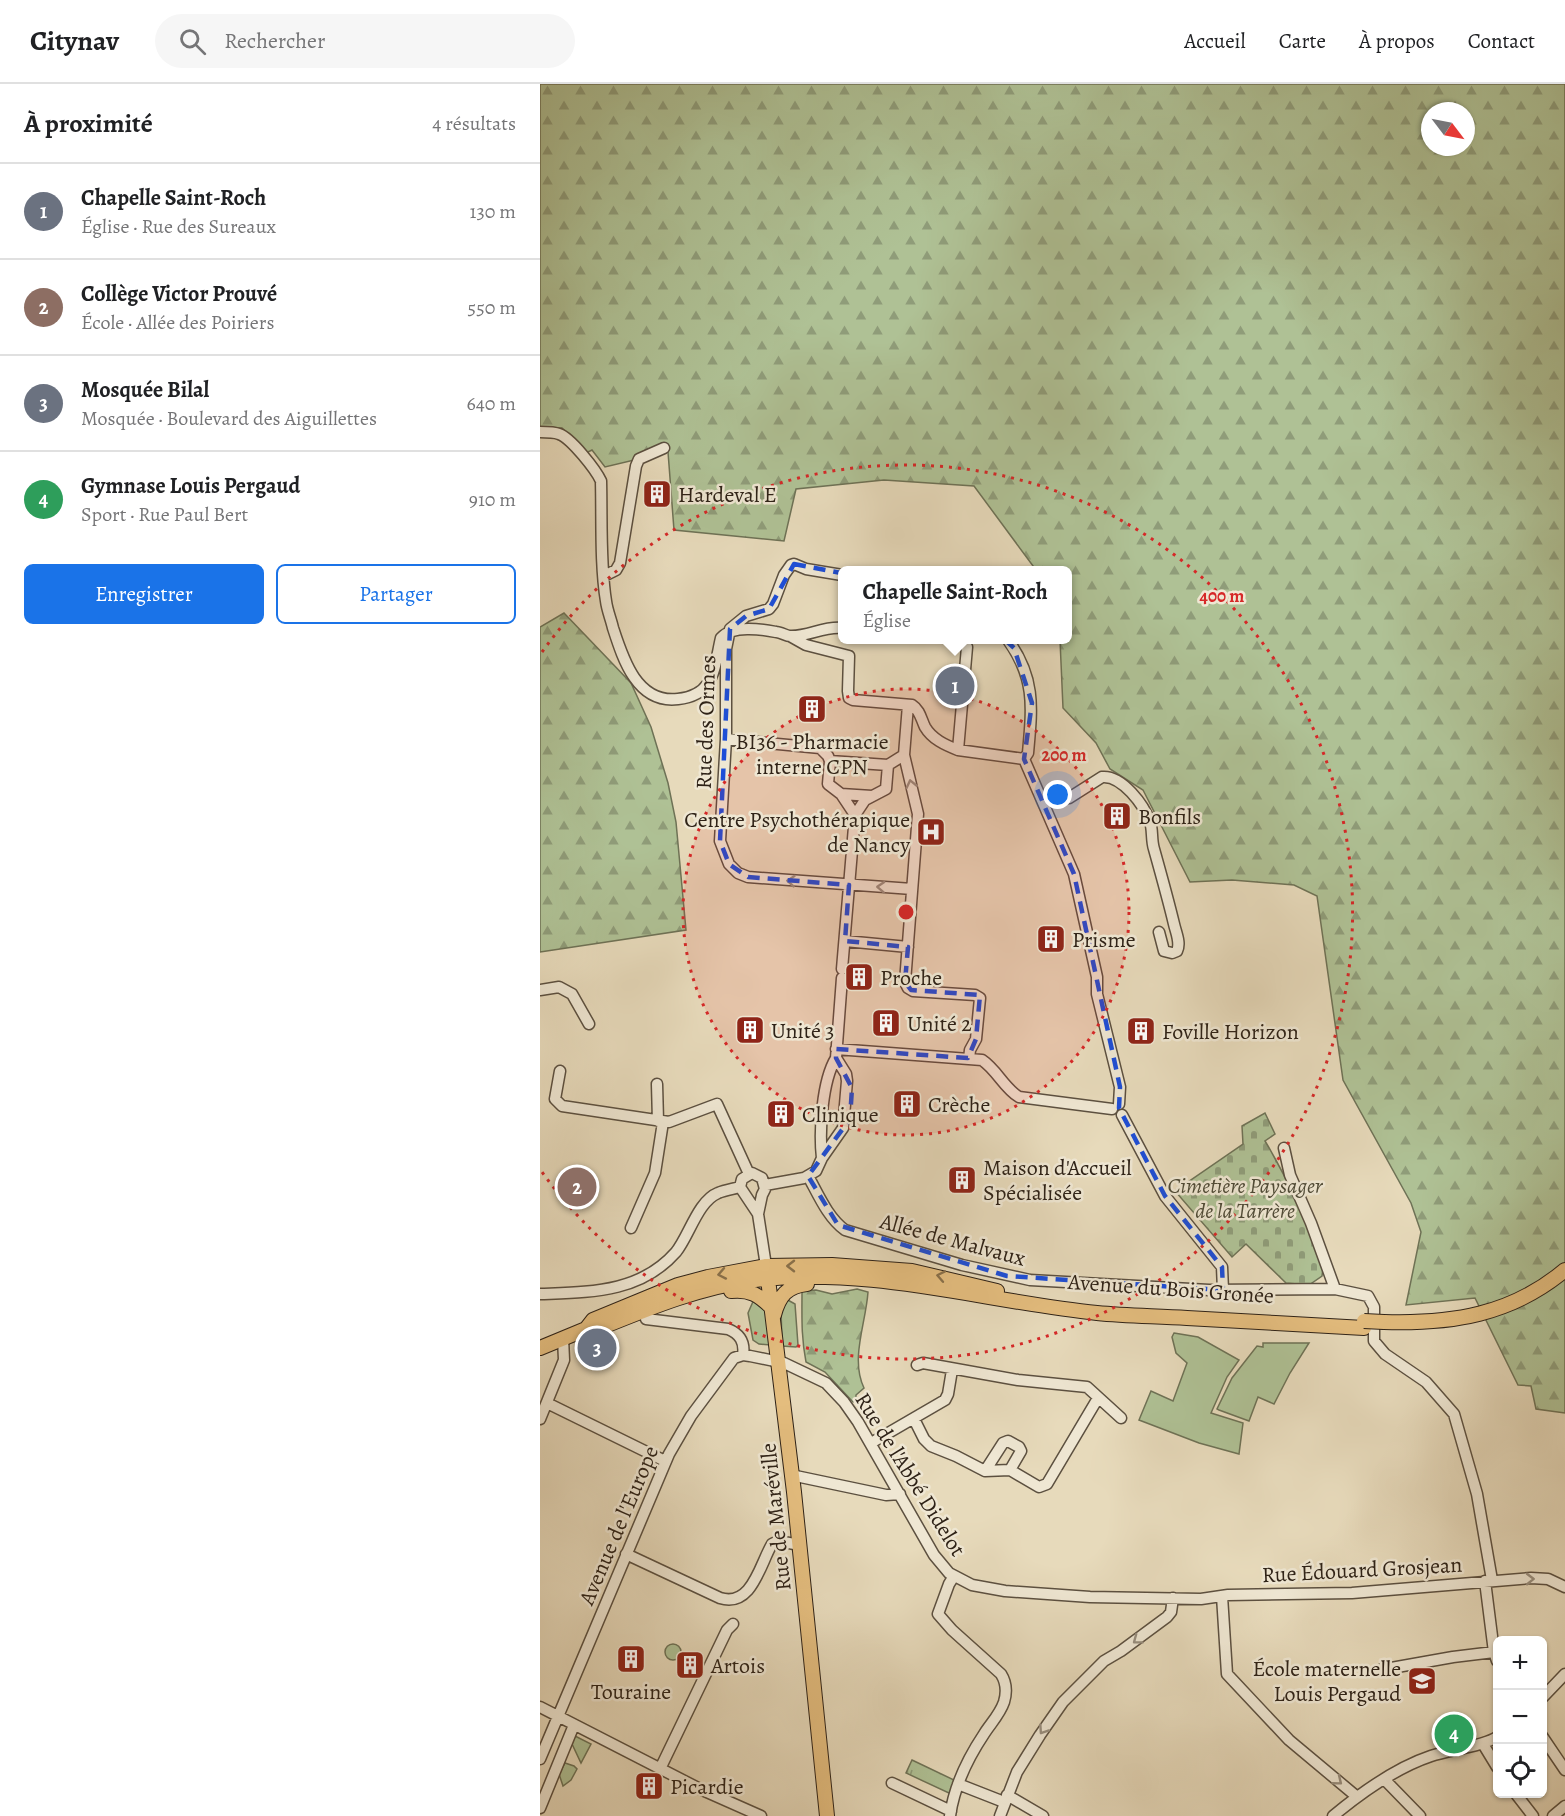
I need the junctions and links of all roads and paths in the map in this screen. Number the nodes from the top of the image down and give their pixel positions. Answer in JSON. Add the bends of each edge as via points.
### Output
{"nodes":[{"id":1,"x":540,"y":432,"type":"edge"},
{"id":2,"x":664,"y":448,"type":"dead end"},
{"id":3,"x":838,"y":574,"type":"edge"},
{"id":4,"x":604,"y":576,"type":"junction"},
{"id":5,"x":838,"y":627,"type":"edge"},
{"id":6,"x":729,"y":633,"type":"junction"},
{"id":7,"x":790,"y":636,"type":"junction"},
{"id":8,"x":965,"y":644,"type":"edge"},
{"id":9,"x":1011,"y":644,"type":"edge"},
{"id":10,"x":908,"y":705,"type":"junction"},
{"id":11,"x":726,"y":739,"type":"junction"},
{"id":12,"x":958,"y":750,"type":"junction"},
{"id":13,"x":906,"y":759,"type":"junction"},
{"id":14,"x":1024,"y":759,"type":"junction"},
{"id":15,"x":830,"y":761,"type":"junction"},
{"id":16,"x":888,"y":765,"type":"junction"},
{"id":17,"x":841,"y":794,"type":"junction"},
{"id":18,"x":872,"y":796,"type":"junction"},
{"id":19,"x":1043,"y":800,"type":"junction"},
{"id":20,"x":855,"y":815,"type":"junction"},
{"id":21,"x":849,"y":885,"type":"junction"},
{"id":22,"x":912,"y":889,"type":"junction"},
{"id":23,"x":1159,"y":932,"type":"dead end"},
{"id":24,"x":845,"y":941,"type":"junction"},
{"id":25,"x":908,"y":947,"type":"junction"},
{"id":26,"x":540,"y":990,"type":"edge"},
{"id":27,"x":589,"y":1024,"type":"dead end"},
{"id":28,"x":836,"y":1053,"type":"junction"},
{"id":29,"x":969,"y":1059,"type":"junction"},
{"id":30,"x":560,"y":1071,"type":"dead end"},
{"id":31,"x":657,"y":1084,"type":"dead end"},
{"id":32,"x":1118,"y":1109,"type":"junction"},
{"id":33,"x":660,"y":1122,"type":"junction"},
{"id":34,"x":1284,"y":1148,"type":"dead end"},
{"id":35,"x":822,"y":1158,"type":"junction"},
{"id":36,"x":749,"y":1174,"type":"junction"},
{"id":37,"x":808,"y":1176,"type":"junction"},
{"id":38,"x":740,"y":1187,"type":"junction"},
{"id":39,"x":764,"y":1190,"type":"junction"},
{"id":40,"x":749,"y":1198,"type":"junction"},
{"id":41,"x":758,"y":1214,"type":"junction"},
{"id":42,"x":631,"y":1228,"type":"dead end"},
{"id":43,"x":1565,"y":1270,"type":"edge"},
{"id":44,"x":767,"y":1272,"type":"junction"},
{"id":45,"x":1565,"y":1279,"type":"edge"},
{"id":46,"x":907,"y":1283,"type":"junction"},
{"id":47,"x":709,"y":1289,"type":"junction"},
{"id":48,"x":1335,"y":1289,"type":"junction"},
{"id":49,"x":1223,"y":1290,"type":"junction"},
{"id":50,"x":540,"y":1294,"type":"edge"},
{"id":51,"x":773,"y":1312,"type":"junction"},
{"id":52,"x":646,"y":1319,"type":"dead end"},
{"id":53,"x":1364,"y":1325,"type":"junction"},
{"id":54,"x":1384,"y":1326,"type":"junction"},
{"id":55,"x":586,"y":1329,"type":"junction"},
{"id":56,"x":563,"y":1338,"type":"junction"},
{"id":57,"x":540,"y":1348,"type":"edge"},
{"id":58,"x":743,"y":1355,"type":"junction"},
{"id":59,"x":778,"y":1361,"type":"junction"},
{"id":60,"x":917,"y":1365,"type":"dead end"},
{"id":61,"x":952,"y":1370,"type":"junction"},
{"id":62,"x":1098,"y":1398,"type":"junction"},
{"id":63,"x":547,"y":1403,"type":"junction"},
{"id":64,"x":1121,"y":1418,"type":"dead end"},
{"id":65,"x":540,"y":1419,"type":"edge"},
{"id":66,"x":914,"y":1419,"type":"junction"},
{"id":67,"x":871,"y":1443,"type":"junction"},
{"id":68,"x":665,"y":1461,"type":"junction"},
{"id":69,"x":1010,"y":1470,"type":"junction"},
{"id":70,"x":985,"y":1472,"type":"junction"},
{"id":71,"x":791,"y":1475,"type":"junction"},
{"id":72,"x":900,"y":1494,"type":"junction"},
{"id":73,"x":800,"y":1545,"type":"junction"},
{"id":74,"x":626,"y":1554,"type":"junction"},
{"id":75,"x":954,"y":1576,"type":"junction"},
{"id":76,"x":1489,"y":1581,"type":"junction"},
{"id":77,"x":1565,"y":1587,"type":"edge"},
{"id":78,"x":1222,"y":1596,"type":"junction"},
{"id":79,"x":1173,"y":1598,"type":"junction"},
{"id":80,"x":1160,"y":1599,"type":"joint"},
{"id":81,"x":733,"y":1624,"type":"dead end"},
{"id":82,"x":1494,"y":1636,"type":"edge"},
{"id":83,"x":1493,"y":1657,"type":"edge"},
{"id":84,"x":1380,"y":1670,"type":"dead end"},
{"id":85,"x":1565,"y":1674,"type":"edge"},
{"id":86,"x":1547,"y":1693,"type":"edge"},
{"id":87,"x":544,"y":1709,"type":"edge"},
{"id":88,"x":558,"y":1716,"type":"junction"},
{"id":89,"x":574,"y":1725,"type":"junction"},
{"id":90,"x":1493,"y":1739,"type":"edge"},
{"id":91,"x":1547,"y":1743,"type":"edge"},
{"id":92,"x":1483,"y":1744,"type":"junction"},
{"id":93,"x":540,"y":1759,"type":"edge"},
{"id":94,"x":1493,"y":1760,"type":"edge"},
{"id":95,"x":660,"y":1769,"type":"junction"},
{"id":96,"x":1565,"y":1770,"type":"edge"},
{"id":97,"x":1384,"y":1779,"type":"junction"},
{"id":98,"x":892,"y":1783,"type":"dead end"},
{"id":99,"x":958,"y":1784,"type":"junction"},
{"id":100,"x":1356,"y":1796,"type":"junction"},
{"id":101,"x":1006,"y":1798,"type":"junction"},
{"id":102,"x":1519,"y":1798,"type":"edge"},
{"id":103,"x":1565,"y":1806,"type":"edge"},
{"id":104,"x":540,"y":1808,"type":"edge"},
{"id":105,"x":950,"y":1813,"type":"edge"},
{"id":106,"x":761,"y":1816,"type":"edge"},
{"id":107,"x":827,"y":1816,"type":"edge"},
{"id":108,"x":1000,"y":1816,"type":"edge"},
{"id":109,"x":1043,"y":1816,"type":"edge"},
{"id":110,"x":1333,"y":1816,"type":"edge"},
{"id":111,"x":1420,"y":1816,"type":"edge"},
{"id":112,"x":1533,"y":1816,"type":"edge"},
{"id":113,"x":1553,"y":1816,"type":"edge"}],
"edges":[{"from":1,"to":4,"type":"street","via":[[566,437],[598,473]]},
{"from":2,"to":4,"type":"street","via":[[639,459],[636,465],[620,563]]},
{"from":3,"to":6,"type":"street","via":[[791,565],[769,609],[740,619]]},
{"from":4,"to":6,"type":"street","via":[[606,602],[618,642],[632,676],[651,694],[667,700],[698,693],[711,680],[721,638]]},
{"from":5,"to":7,"type":"street"},
{"from":6,"to":7,"type":"street","via":[[750,629]]},
{"from":6,"to":11,"type":"street","name":"Rue des Ormes"},
{"from":7,"to":10,"type":"street","via":[[806,645],[849,656],[849,698]]},
{"from":8,"to":12,"type":"street"},
{"from":9,"to":14,"type":"street","via":[[1025,672],[1032,703],[1028,753]]},
{"from":10,"to":12,"type":"street","via":[[916,707],[935,739]]},
{"from":10,"to":13,"type":"street"},
{"from":11,"to":15,"type":"street","via":[[820,748]]},
{"from":21,"to":11,"type":"street","name":"Rue des Ormes","one_way":true,"via":[[748,877],[729,864],[720,841]]},
{"from":12,"to":14,"type":"street"},
{"from":13,"to":16,"type":"street"},
{"from":22,"to":13,"type":"street","one_way":true,"via":[[918,814]]},
{"from":14,"to":19,"type":"street"},
{"from":15,"to":16,"type":"street"},
{"from":15,"to":17,"type":"street","via":[[828,784]]},
{"from":16,"to":18,"type":"street","via":[[886,789]]},
{"from":17,"to":18,"type":"street"},
{"from":17,"to":20,"type":"street"},
{"from":18,"to":20,"type":"street"},
{"from":19,"to":23,"type":"street","via":[[1070,798],[1108,776],[1127,787],[1151,823],[1150,833],[1179,943],[1177,951],[1164,951]]},
{"from":19,"to":32,"type":"street","via":[[1074,874],[1120,1088]]},
{"from":20,"to":21,"type":"street"},
{"from":22,"to":21,"type":"street","name":"Rue des Ormes","one_way":true},
{"from":21,"to":24,"type":"street"},
{"from":22,"to":25,"type":"street"},
{"from":24,"to":25,"type":"street"},
{"from":24,"to":28,"type":"street"},
{"from":25,"to":29,"type":"street","via":[[905,982],[911,990],[980,998],[976,1039]]},
{"from":26,"to":27,"type":"street","via":[[560,987],[570,992]]},
{"from":28,"to":29,"type":"street"},
{"from":28,"to":35,"type":"street","via":[[825,1087]]},
{"from":28,"to":35,"type":"street","via":[[847,1081],[843,1128]]},
{"from":29,"to":32,"type":"street","via":[[987,1063],[1019,1097]]},
{"from":30,"to":33,"type":"street","via":[[555,1099],[562,1106]]},
{"from":31,"to":33,"type":"street"},
{"from":32,"to":49,"type":"street","via":[[1165,1196],[1222,1267]]},
{"from":33,"to":36,"type":"street","via":[[717,1104]]},
{"from":33,"to":42,"type":"street","via":[[655,1173]]},
{"from":34,"to":48,"type":"street","via":[[1290,1175]]},
{"from":35,"to":37,"type":"street"},
{"from":36,"to":38,"type":"street"},
{"from":36,"to":39,"type":"street","via":[[762,1178]]},
{"from":37,"to":39,"type":"street"},
{"from":37,"to":49,"type":"street","name":"Allée de Malvaux","via":[[831,1216],[845,1230],[962,1265],[1030,1280]]},
{"from":38,"to":40,"type":"street"},
{"from":38,"to":50,"type":"street","via":[[708,1200],[677,1251],[645,1278],[603,1291]]},
{"from":39,"to":40,"type":"street","via":[[757,1198]]},
{"from":39,"to":41,"type":"street","name":"Rue de Maréville"},
{"from":40,"to":41,"type":"street","name":"Rue de Maréville"},
{"from":41,"to":44,"type":"street","name":"Rue de Maréville"},
{"from":43,"to":54,"type":"main road","name":"Avenue du Bois Gronée","via":[[1523,1298],[1486,1313]]},
{"from":44,"to":46,"type":"main road","name":"Avenue du Bois Gronée"},
{"from":44,"to":47,"type":"main road"},
{"from":44,"to":51,"type":"main road","name":"Rue de Maréville"},
{"from":53,"to":44,"type":"main road","name":"Avenue du Bois Gronée","one_way":true,"via":[[1097,1307],[1010,1294],[912,1270],[842,1266]]},
{"from":44,"to":55,"type":"main road","one_way":true,"via":[[708,1277],[678,1285],[593,1320]]},
{"from":45,"to":54,"type":"main road","name":"Avenue du Bois Gronée","via":[[1530,1302],[1488,1319],[1442,1328]]},
{"from":46,"to":51,"type":"main road","via":[[900,1287],[797,1285],[783,1294]]},
{"from":46,"to":53,"type":"main road","name":"Avenue du Bois Gronée","via":[[1098,1313]]},
{"from":47,"to":51,"type":"main road","via":[[721,1293],[749,1291]]},
{"from":47,"to":55,"type":"main road"},
{"from":48,"to":49,"type":"street","name":"Allée de Malvaux"},
{"from":48,"to":76,"type":"street","name":"Allée de Malvaux","via":[[1371,1299],[1374,1341],[1426,1382],[1454,1414],[1478,1494]]},
{"from":51,"to":59,"type":"main road","name":"Rue de Maréville"},
{"from":52,"to":58,"type":"street","via":[[728,1329],[742,1340]]},
{"from":53,"to":54,"type":"main road","name":"Avenue du Bois Gronée"},
{"from":55,"to":56,"type":"main road"},
{"from":56,"to":57,"type":"main road"},
{"from":56,"to":63,"type":"street","via":[[564,1360]]},
{"from":58,"to":59,"type":"street"},
{"from":58,"to":68,"type":"street","name":"Avenue de l'Europe","via":[[732,1360],[708,1391]]},
{"from":59,"to":67,"type":"street","name":"Rue de l'Abbé Didelot","via":[[826,1383]]},
{"from":59,"to":71,"type":"main road","name":"Rue de Maréville"},
{"from":60,"to":61,"type":"street"},
{"from":61,"to":62,"type":"street","via":[[1085,1386]]},
{"from":61,"to":66,"type":"street","via":[[945,1400]]},
{"from":62,"to":64,"type":"street"},
{"from":62,"to":69,"type":"street","via":[[1047,1484],[1039,1487]]},
{"from":63,"to":65,"type":"street"},
{"from":63,"to":68,"type":"street"},
{"from":66,"to":67,"type":"street"},
{"from":66,"to":70,"type":"street","via":[[931,1446]]},
{"from":67,"to":72,"type":"street","name":"Rue de l'Abbé Didelot"},
{"from":68,"to":74,"type":"street","name":"Avenue de l'Europe"},
{"from":69,"to":70,"type":"street"},
{"from":69,"to":70,"type":"street","via":[[1021,1451],[1008,1441],[1002,1443]]},
{"from":71,"to":72,"type":"street","via":[[891,1496]]},
{"from":71,"to":73,"type":"main road","name":"Rue de Maréville"},
{"from":72,"to":75,"type":"street","name":"Rue de l'Abbé Didelot","via":[[934,1555]]},
{"from":73,"to":74,"type":"street","via":[[778,1541],[772,1544],[751,1587],[732,1600]]},
{"from":73,"to":107,"type":"main road","name":"Rue de Maréville"},
{"from":74,"to":88,"type":"street","name":"Avenue de l'Europe"},
{"from":75,"to":80,"type":"street","name":"Rue de l'Abbé Didelot","via":[[997,1590]]},
{"from":75,"to":99,"type":"street","via":[[938,1614],[1001,1674],[1006,1696]]},
{"from":76,"to":77,"type":"street","name":"Rue Édouard Grosjean","one_way":true,"via":[[1538,1578]]},
{"from":76,"to":78,"type":"street","name":"Rue Édouard Grosjean","via":[[1352,1593]]},
{"from":76,"to":82,"type":"street"},
{"from":78,"to":79,"type":"street","name":"Rue Édouard Grosjean"},
{"from":78,"to":100,"type":"street","one_way":true,"via":[[1227,1674],[1289,1740]]},
{"from":79,"to":80,"type":"street","name":"Rue Édouard Grosjean"},
{"from":79,"to":101,"type":"street","one_way":true,"via":[[1167,1617],[1104,1661],[1063,1702]]},
{"from":81,"to":95,"type":"street"},
{"from":83,"to":84,"type":"street","via":[[1444,1658]]},
{"from":85,"to":86,"type":"street"},
{"from":87,"to":88,"type":"street"},
{"from":88,"to":89,"type":"street"},
{"from":88,"to":93,"type":"street","name":"Avenue de l'Europe"},
{"from":89,"to":95,"type":"street"},
{"from":89,"to":104,"type":"street"},
{"from":90,"to":92,"type":"street"},
{"from":91,"to":96,"type":"street"},
{"from":92,"to":94,"type":"street"},
{"from":92,"to":97,"type":"street","via":[[1417,1761]]},
{"from":95,"to":106,"type":"street"},
{"from":97,"to":100,"type":"street"},
{"from":97,"to":111,"type":"street"},
{"from":98,"to":105,"type":"street"},
{"from":99,"to":101,"type":"street"},
{"from":99,"to":105,"type":"street"},
{"from":100,"to":110,"type":"street"},
{"from":101,"to":108,"type":"street"},
{"from":101,"to":109,"type":"street"},
{"from":102,"to":112,"type":"street"},
{"from":103,"to":113,"type":"street"}]}
